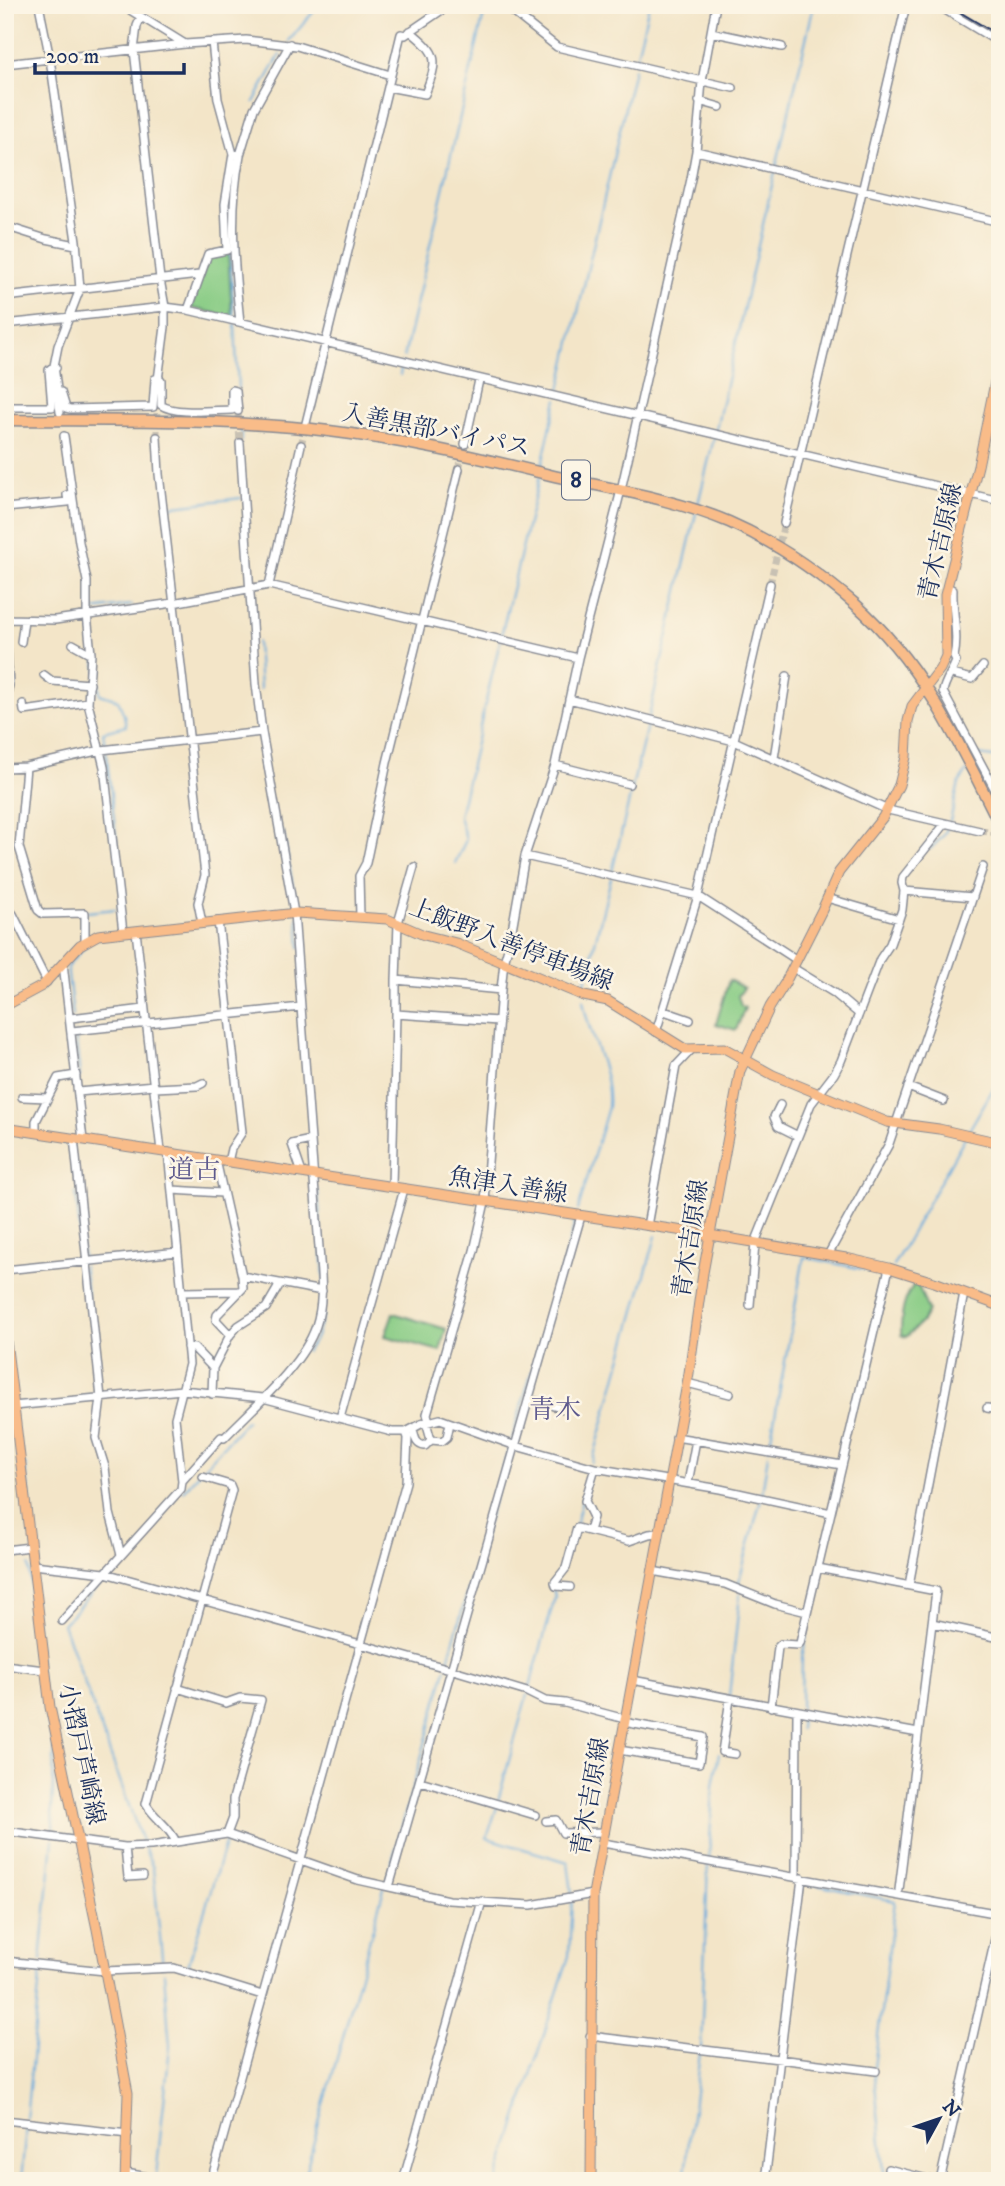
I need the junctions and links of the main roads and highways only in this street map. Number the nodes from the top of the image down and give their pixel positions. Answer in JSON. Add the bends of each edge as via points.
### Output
{"nodes":[{"id":1,"x":1000,"y":358,"type":"edge"},
{"id":2,"x":5,"y":420,"type":"edge"},
{"id":3,"x":927,"y":688,"type":"junction"},
{"id":4,"x":1000,"y":825,"type":"edge"},
{"id":5,"x":5,"y":1006,"type":"edge"},
{"id":6,"x":745,"y":1060,"type":"junction"},
{"id":7,"x":5,"y":1128,"type":"edge"},
{"id":8,"x":1000,"y":1143,"type":"edge"},
{"id":9,"x":710,"y":1235,"type":"junction"},
{"id":10,"x":1000,"y":1306,"type":"edge"},
{"id":11,"x":5,"y":1332,"type":"edge"},
{"id":12,"x":7,"y":1376,"type":"edge"},
{"id":13,"x":125,"y":2177,"type":"edge"},
{"id":14,"x":591,"y":2181,"type":"edge"}],
"edges":[{"from":1,"to":3,"type":"main road","name":"青木吉原線","via":[[947,587],[946,656]]},
{"from":2,"to":3,"type":"highway","name":"入善黒部バイパス","number":"8","via":[[224,422],[327,431],[426,446],[621,490],[728,522],[798,560],[877,625]]},
{"from":3,"to":4,"type":"highway","name":"入善黒部バイパス","number":"8"},
{"from":3,"to":6,"type":"main road","name":"青木吉原線","via":[[912,706],[903,772],[888,810],[839,872]]},
{"from":5,"to":6,"type":"main road","name":"上飯野入善停車場線","via":[[47,982],[85,941],[98,935],[294,913],[387,919],[584,996],[608,1001],[677,1046],[724,1048]]},
{"from":6,"to":8,"type":"main road","name":"上飯野入善停車場線","via":[[895,1124]]},
{"from":6,"to":9,"type":"main road","name":"青木吉原線"},
{"from":7,"to":9,"type":"main road","name":"魚津入善線"},
{"from":9,"to":10,"type":"main road","name":"魚津入善線","via":[[889,1268]]},
{"from":9,"to":14,"type":"main road","name":"青木吉原線","via":[[593,1895]]},
{"from":11,"to":12,"type":"main road","name":"小摺戸芦崎線"},
{"from":12,"to":13,"type":"main road","name":"小摺戸芦崎線","via":[[44,1670],[128,2093]]}]}
